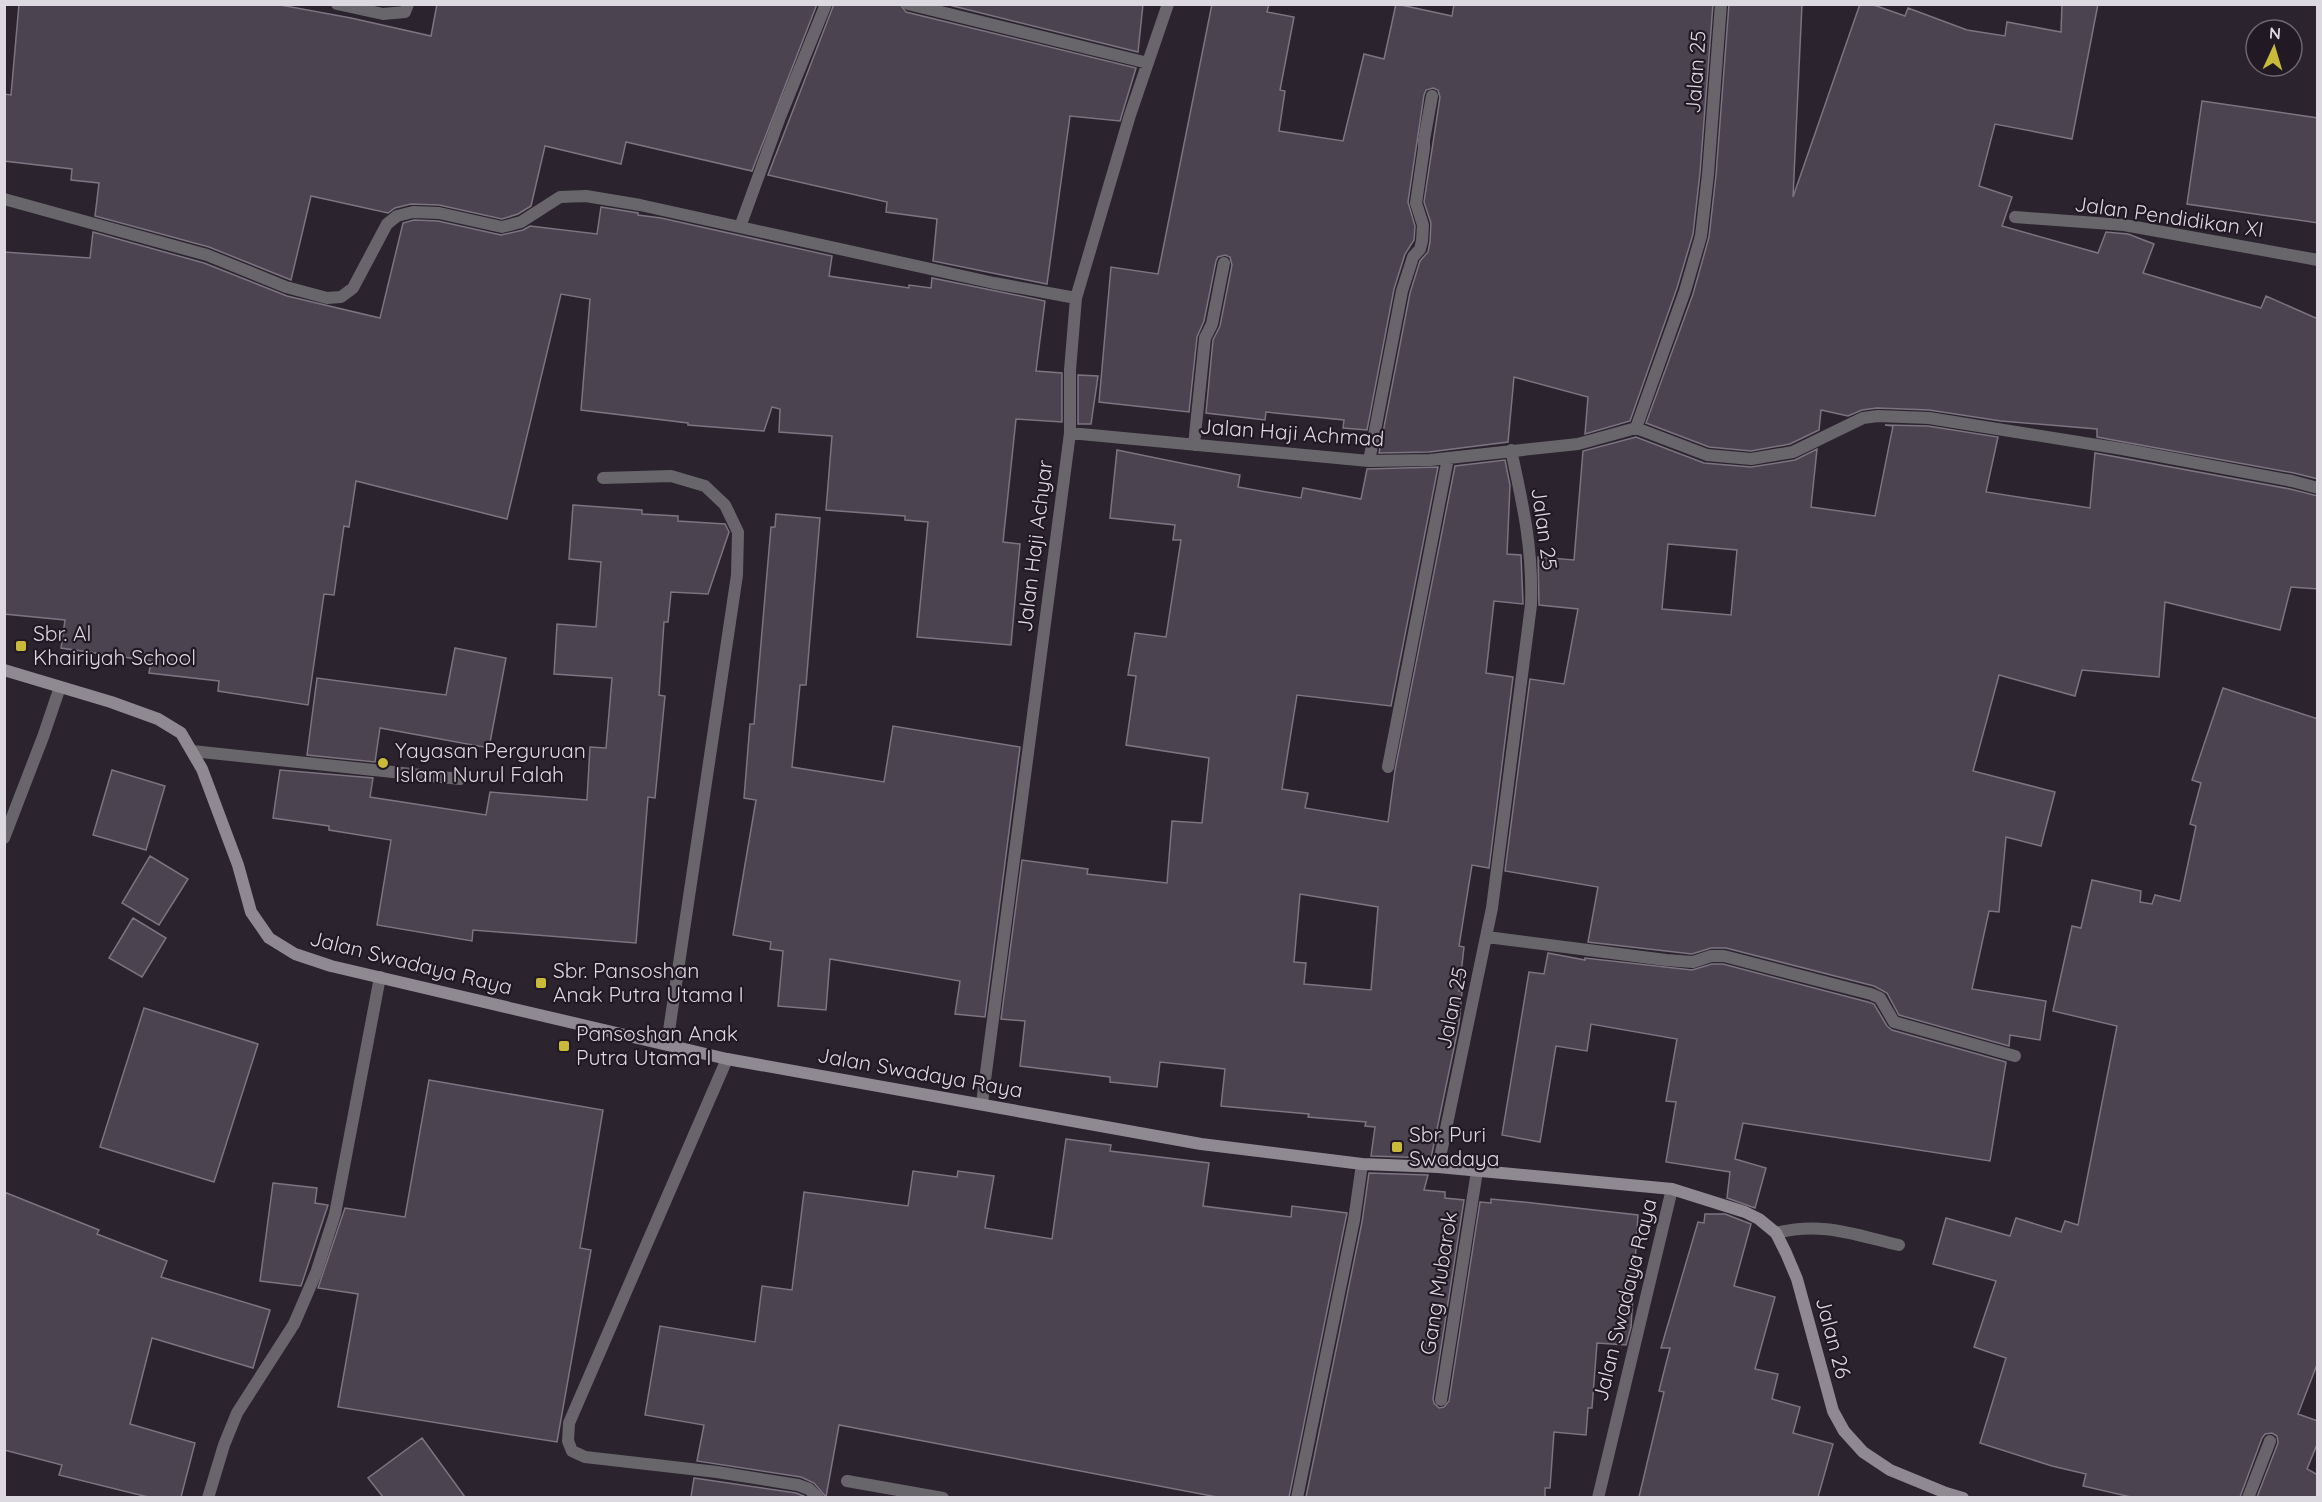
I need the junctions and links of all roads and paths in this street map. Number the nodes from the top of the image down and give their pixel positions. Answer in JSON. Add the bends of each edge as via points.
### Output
{"nodes":[{"id":1,"x":337,"y":4,"type":"edge"},
{"id":2,"x":408,"y":4,"type":"edge"},
{"id":3,"x":826,"y":4,"type":"edge"},
{"id":4,"x":908,"y":4,"type":"edge"},
{"id":5,"x":1168,"y":4,"type":"edge"},
{"id":6,"x":1720,"y":4,"type":"edge"},
{"id":7,"x":1148,"y":63,"type":"junction"},
{"id":8,"x":1432,"y":96,"type":"dead end"},
{"id":9,"x":4,"y":199,"type":"edge"},
{"id":10,"x":2015,"y":217,"type":"dead end"},
{"id":11,"x":740,"y":227,"type":"junction"},
{"id":12,"x":2318,"y":260,"type":"edge"},
{"id":13,"x":1224,"y":263,"type":"dead end"},
{"id":14,"x":1076,"y":298,"type":"junction"},
{"id":15,"x":1636,"y":428,"type":"junction"},
{"id":16,"x":1070,"y":433,"type":"junction"},
{"id":17,"x":1194,"y":445,"type":"junction"},
{"id":18,"x":1511,"y":450,"type":"junction"},
{"id":19,"x":1448,"y":458,"type":"junction"},
{"id":20,"x":1368,"y":461,"type":"junction"},
{"id":21,"x":603,"y":478,"type":"dead end"},
{"id":22,"x":2318,"y":488,"type":"edge"},
{"id":23,"x":4,"y":670,"type":"edge"},
{"id":24,"x":60,"y":687,"type":"junction"},
{"id":25,"x":192,"y":751,"type":"junction"},
{"id":26,"x":1388,"y":767,"type":"dead end"},
{"id":27,"x":460,"y":779,"type":"dead end"},
{"id":28,"x":4,"y":838,"type":"edge"},
{"id":29,"x":1487,"y":937,"type":"junction"},
{"id":30,"x":380,"y":977,"type":"junction"},
{"id":31,"x":667,"y":1044,"type":"junction"},
{"id":32,"x":2015,"y":1056,"type":"dead end"},
{"id":33,"x":727,"y":1059,"type":"junction"},
{"id":34,"x":982,"y":1103,"type":"junction"},
{"id":35,"x":1362,"y":1164,"type":"junction"},
{"id":36,"x":1438,"y":1167,"type":"junction"},
{"id":37,"x":1477,"y":1171,"type":"junction"},
{"id":38,"x":1672,"y":1189,"type":"junction"},
{"id":39,"x":1776,"y":1233,"type":"junction"},
{"id":40,"x":1899,"y":1245,"type":"dead end"},
{"id":41,"x":1441,"y":1400,"type":"dead end"},
{"id":42,"x":2270,"y":1441,"type":"dead end"},
{"id":43,"x":848,"y":1481,"type":"dead end"},
{"id":44,"x":208,"y":1497,"type":"edge"},
{"id":45,"x":818,"y":1497,"type":"edge"},
{"id":46,"x":944,"y":1497,"type":"edge"},
{"id":47,"x":1297,"y":1497,"type":"edge"},
{"id":48,"x":1598,"y":1497,"type":"edge"},
{"id":49,"x":1963,"y":1497,"type":"edge"},
{"id":50,"x":2248,"y":1497,"type":"edge"}],
"edges":[{"from":1,"to":2,"type":"street","via":[[383,14],[405,12]]},
{"from":3,"to":11,"type":"street"},
{"from":4,"to":7,"type":"street"},
{"from":5,"to":7,"type":"street","name":"Jalan Haji Achyar"},
{"from":6,"to":15,"type":"street","name":"Jalan 25","via":[[1701,236]]},
{"from":7,"to":14,"type":"street","name":"Jalan Haji Achyar"},
{"from":8,"to":20,"type":"street","via":[[1416,203],[1423,225],[1422,241],[1402,291]]},
{"from":9,"to":11,"type":"street","via":[[207,255],[327,298],[340,297],[352,288],[387,224],[397,216],[413,212],[439,213],[502,227],[520,222],[560,197],[586,196]]},
{"from":10,"to":12,"type":"street","name":"Jalan Pendidikan XI","via":[[2124,225]]},
{"from":11,"to":14,"type":"street"},
{"from":13,"to":17,"type":"street","via":[[1212,324],[1205,338]]},
{"from":14,"to":16,"type":"street","name":"Jalan Haji Achyar"},
{"from":15,"to":18,"type":"street","via":[[1578,444]]},
{"from":15,"to":22,"type":"street","via":[[1707,455],[1751,459],[1793,452],[1863,418],[1929,418],[2132,451]]},
{"from":16,"to":17,"type":"street","name":"Jalan Haji Achmad"},
{"from":16,"to":34,"type":"street","name":"Jalan Haji Achyar"},
{"from":17,"to":20,"type":"street","name":"Jalan Haji Achmad"},
{"from":18,"to":19,"type":"street","name":"Jalan Haji Achmad"},
{"from":18,"to":29,"type":"street","name":"Jalan 25","via":[[1527,527],[1531,605]]},
{"from":19,"to":20,"type":"street","name":"Jalan Haji Achmad"},
{"from":19,"to":26,"type":"street"},
{"from":21,"to":31,"type":"street","via":[[671,476],[705,486],[725,505],[738,532],[737,575]]},
{"from":23,"to":24,"type":"street","name":"Jalan Swadaya Raya"},
{"from":24,"to":25,"type":"street","name":"Jalan Swadaya Raya","via":[[158,719],[181,733]]},
{"from":24,"to":28,"type":"street"},
{"from":25,"to":27,"type":"street"},
{"from":25,"to":30,"type":"street","name":"Jalan Swadaya Raya","via":[[238,865],[251,912],[269,938],[295,954]]},
{"from":29,"to":32,"type":"street","via":[[1666,960],[1693,962],[1711,956],[1724,957],[1871,994],[1880,998],[1894,1022]]},
{"from":29,"to":36,"type":"street","name":"Jalan 25"},
{"from":30,"to":31,"type":"street","name":"Jalan Swadaya Raya"},
{"from":30,"to":44,"type":"street","via":[[335,1214],[316,1273],[294,1324],[237,1413]]},
{"from":31,"to":33,"type":"street","name":"Jalan Swadaya Raya"},
{"from":33,"to":34,"type":"street","name":"Jalan Swadaya Raya"},
{"from":33,"to":45,"type":"street","via":[[569,1423],[568,1441],[572,1451],[585,1457],[798,1485]]},
{"from":34,"to":35,"type":"street","name":"Jalan Swadaya Raya","via":[[1201,1144]]},
{"from":35,"to":36,"type":"street","name":"Jalan Swadaya Raya"},
{"from":35,"to":47,"type":"street"},
{"from":36,"to":37,"type":"street","name":"Jalan Swadaya Raya"},
{"from":37,"to":38,"type":"street","name":"Jalan Swadaya Raya"},
{"from":37,"to":41,"type":"street","name":"Gang Mubarok"},
{"from":38,"to":39,"type":"street","name":"Jalan 26","via":[[1745,1212]]},
{"from":38,"to":48,"type":"street","name":"Jalan Swadaya Raya"},
{"from":39,"to":40,"type":"street","via":[[1797,1228],[1828,1229]]},
{"from":39,"to":49,"type":"street","name":"Jalan 26","via":[[1797,1279],[1833,1411],[1844,1431],[1863,1452],[1890,1470]]},
{"from":42,"to":50,"type":"street"},
{"from":43,"to":46,"type":"street"}]}
